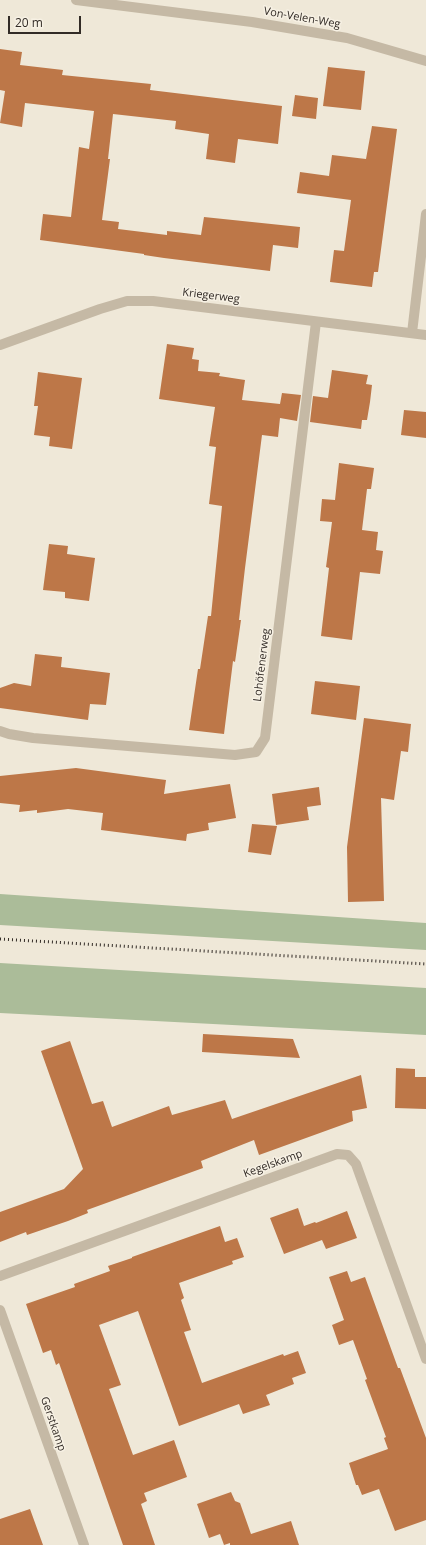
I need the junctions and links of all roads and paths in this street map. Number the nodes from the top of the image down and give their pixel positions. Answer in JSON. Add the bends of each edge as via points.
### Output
{"nodes":[{"id":1,"x":76,"y":0,"type":"edge"},
{"id":2,"x":426,"y":61,"type":"edge"},
{"id":3,"x":426,"y":214,"type":"edge"},
{"id":4,"x":316,"y":322,"type":"junction"},
{"id":5,"x":412,"y":333,"type":"junction"},
{"id":6,"x":426,"y":335,"type":"edge"},
{"id":7,"x":0,"y":345,"type":"edge"},
{"id":8,"x":0,"y":731,"type":"edge"},
{"id":9,"x":0,"y":1276,"type":"edge"},
{"id":10,"x":0,"y":1310,"type":"edge"},
{"id":11,"x":426,"y":1359,"type":"edge"},
{"id":12,"x":84,"y":1545,"type":"edge"}],
"edges":[{"from":1,"to":2,"type":"street","name":"Von-Velen-Weg","via":[[252,22],[347,38]]},
{"from":3,"to":5,"type":"street"},
{"from":4,"to":5,"type":"street","name":"Kriegerweg"},
{"from":4,"to":7,"type":"street","name":"Kriegerweg","via":[[153,301],[127,301]]},
{"from":4,"to":8,"type":"street","name":"Lohöfenerweg","via":[[265,738],[256,752],[235,755],[33,738]]},
{"from":5,"to":6,"type":"street","name":"Kriegerweg"},
{"from":9,"to":11,"type":"street","name":"Kegelskamp","via":[[337,1154],[348,1155],[356,1164]]},
{"from":10,"to":12,"type":"street","name":"Gerstkamp"}]}
